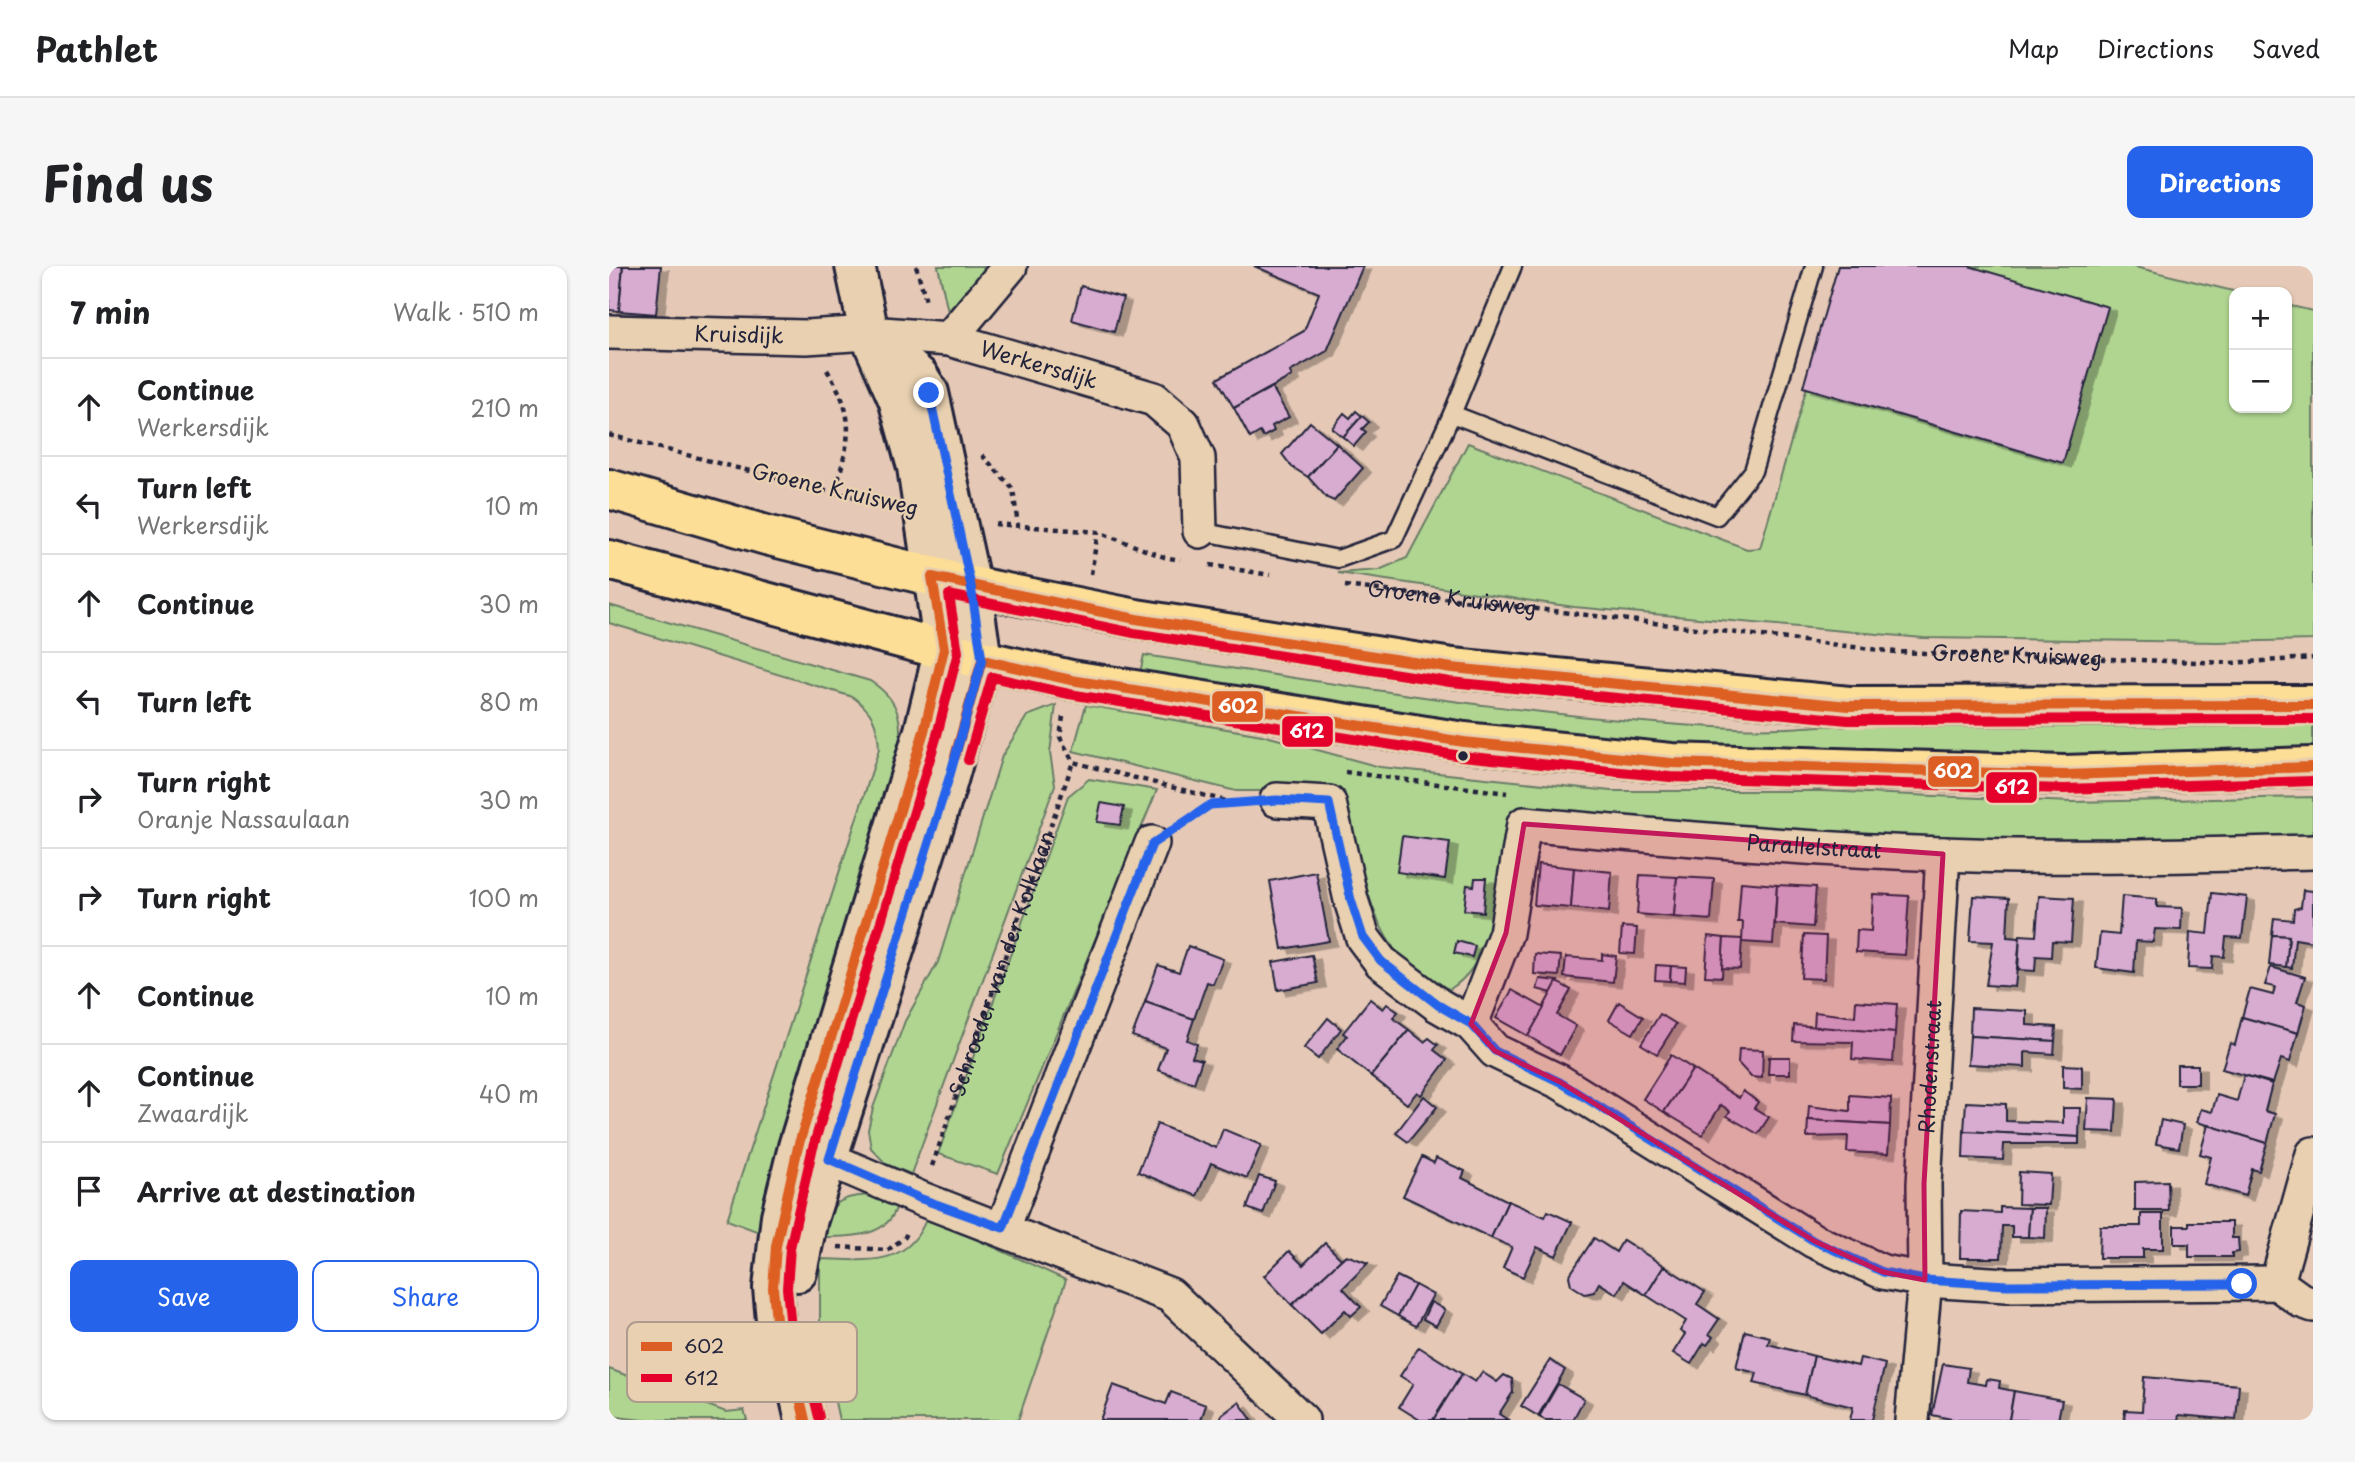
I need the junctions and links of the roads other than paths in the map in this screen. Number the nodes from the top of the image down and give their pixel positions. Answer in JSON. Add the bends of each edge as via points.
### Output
{"nodes":[{"id":1,"x":855,"y":266,"type":"edge"},
{"id":2,"x":1010,"y":266,"type":"edge"},
{"id":3,"x":1513,"y":266,"type":"edge"},
{"id":4,"x":1814,"y":266,"type":"edge"},
{"id":5,"x":609,"y":332,"type":"edge"},
{"id":6,"x":869,"y":334,"type":"junction"},
{"id":7,"x":944,"y":338,"type":"junction"},
{"id":8,"x":1452,"y":414,"type":"junction"},
{"id":9,"x":609,"y":489,"type":"edge"},
{"id":10,"x":939,"y":514,"type":"junction"},
{"id":11,"x":1200,"y":531,"type":"joint"},
{"id":12,"x":609,"y":560,"type":"edge"},
{"id":13,"x":932,"y":577,"type":"junction"},
{"id":14,"x":971,"y":586,"type":"junction"},
{"id":15,"x":944,"y":649,"type":"junction"},
{"id":16,"x":982,"y":660,"type":"junction"},
{"id":17,"x":2313,"y":705,"type":"edge"},
{"id":18,"x":2313,"y":767,"type":"edge"},
{"id":19,"x":1277,"y":800,"type":"road end"},
{"id":20,"x":1152,"y":844,"type":"road end"},
{"id":21,"x":2313,"y":852,"type":"edge"},
{"id":22,"x":1943,"y":854,"type":"junction"},
{"id":23,"x":1471,"y":1024,"type":"junction"},
{"id":24,"x":814,"y":1153,"type":"junction"},
{"id":25,"x":2313,"y":1154,"type":"edge"},
{"id":26,"x":1003,"y":1228,"type":"junction"},
{"id":27,"x":1925,"y":1280,"type":"junction"},
{"id":28,"x":2277,"y":1283,"type":"junction"},
{"id":29,"x":2313,"y":1305,"type":"edge"},
{"id":30,"x":776,"y":1322,"type":"edge"},
{"id":31,"x":1302,"y":1420,"type":"edge"},
{"id":32,"x":1912,"y":1420,"type":"edge"}],
"edges":[{"from":1,"to":6,"type":"street"},
{"from":2,"to":7,"type":"street"},
{"from":3,"to":8,"type":"lane","name":"Werkersdijk"},
{"from":4,"to":8,"type":"lane","via":[[1752,471],[1717,516]]},
{"from":5,"to":6,"type":"street","name":"Kruisdijk"},
{"from":6,"to":7,"type":"street","name":"Kruisdijk"},
{"from":6,"to":10,"type":"street"},
{"from":7,"to":11,"type":"street","name":"Werkersdijk","via":[[1154,399],[1183,424],[1198,458]]},
{"from":8,"to":11,"type":"lane","name":"Werkersdijk","via":[[1394,539],[1338,559]]},
{"from":9,"to":13,"type":"main road"},
{"from":10,"to":13,"type":"street"},
{"from":10,"to":14,"type":"street"},
{"from":12,"to":15,"type":"main road"},
{"from":13,"to":14,"type":"main road"},
{"from":13,"to":15,"type":"street"},
{"from":14,"to":16,"type":"street"},
{"from":14,"to":17,"type":"main road","via":[[1136,619],[1439,666],[1835,704]]},
{"from":15,"to":16,"type":"main road"},
{"from":15,"to":24,"type":"street"},
{"from":16,"to":18,"type":"main road","via":[[1071,680],[1464,742],[1671,762],[2064,775]]},
{"from":16,"to":24,"type":"street","via":[[950,775]]},
{"from":19,"to":23,"type":"street","via":[[1329,803],[1363,937],[1381,961]]},
{"from":20,"to":26,"type":"street"},
{"from":21,"to":22,"type":"street","name":"Parallelstraat"},
{"from":22,"to":23,"type":"street","name":"Parallelstraat","via":[[1732,843],[1524,824],[1506,933]]},
{"from":22,"to":27,"type":"street","name":"Rhodenstraat","via":[[1924,1184]]},
{"from":23,"to":27,"type":"street","via":[[1495,1051],[1560,1082],[1814,1241],[1883,1272]]},
{"from":24,"to":26,"type":"street"},
{"from":24,"to":30,"type":"street","via":[[781,1216],[773,1288]]},
{"from":25,"to":28,"type":"street"},
{"from":26,"to":31,"type":"street","via":[[1170,1295]]},
{"from":27,"to":28,"type":"street","via":[[2007,1285]]},
{"from":27,"to":32,"type":"street","name":"Rhodenstraat"},
{"from":28,"to":29,"type":"street"}]}
